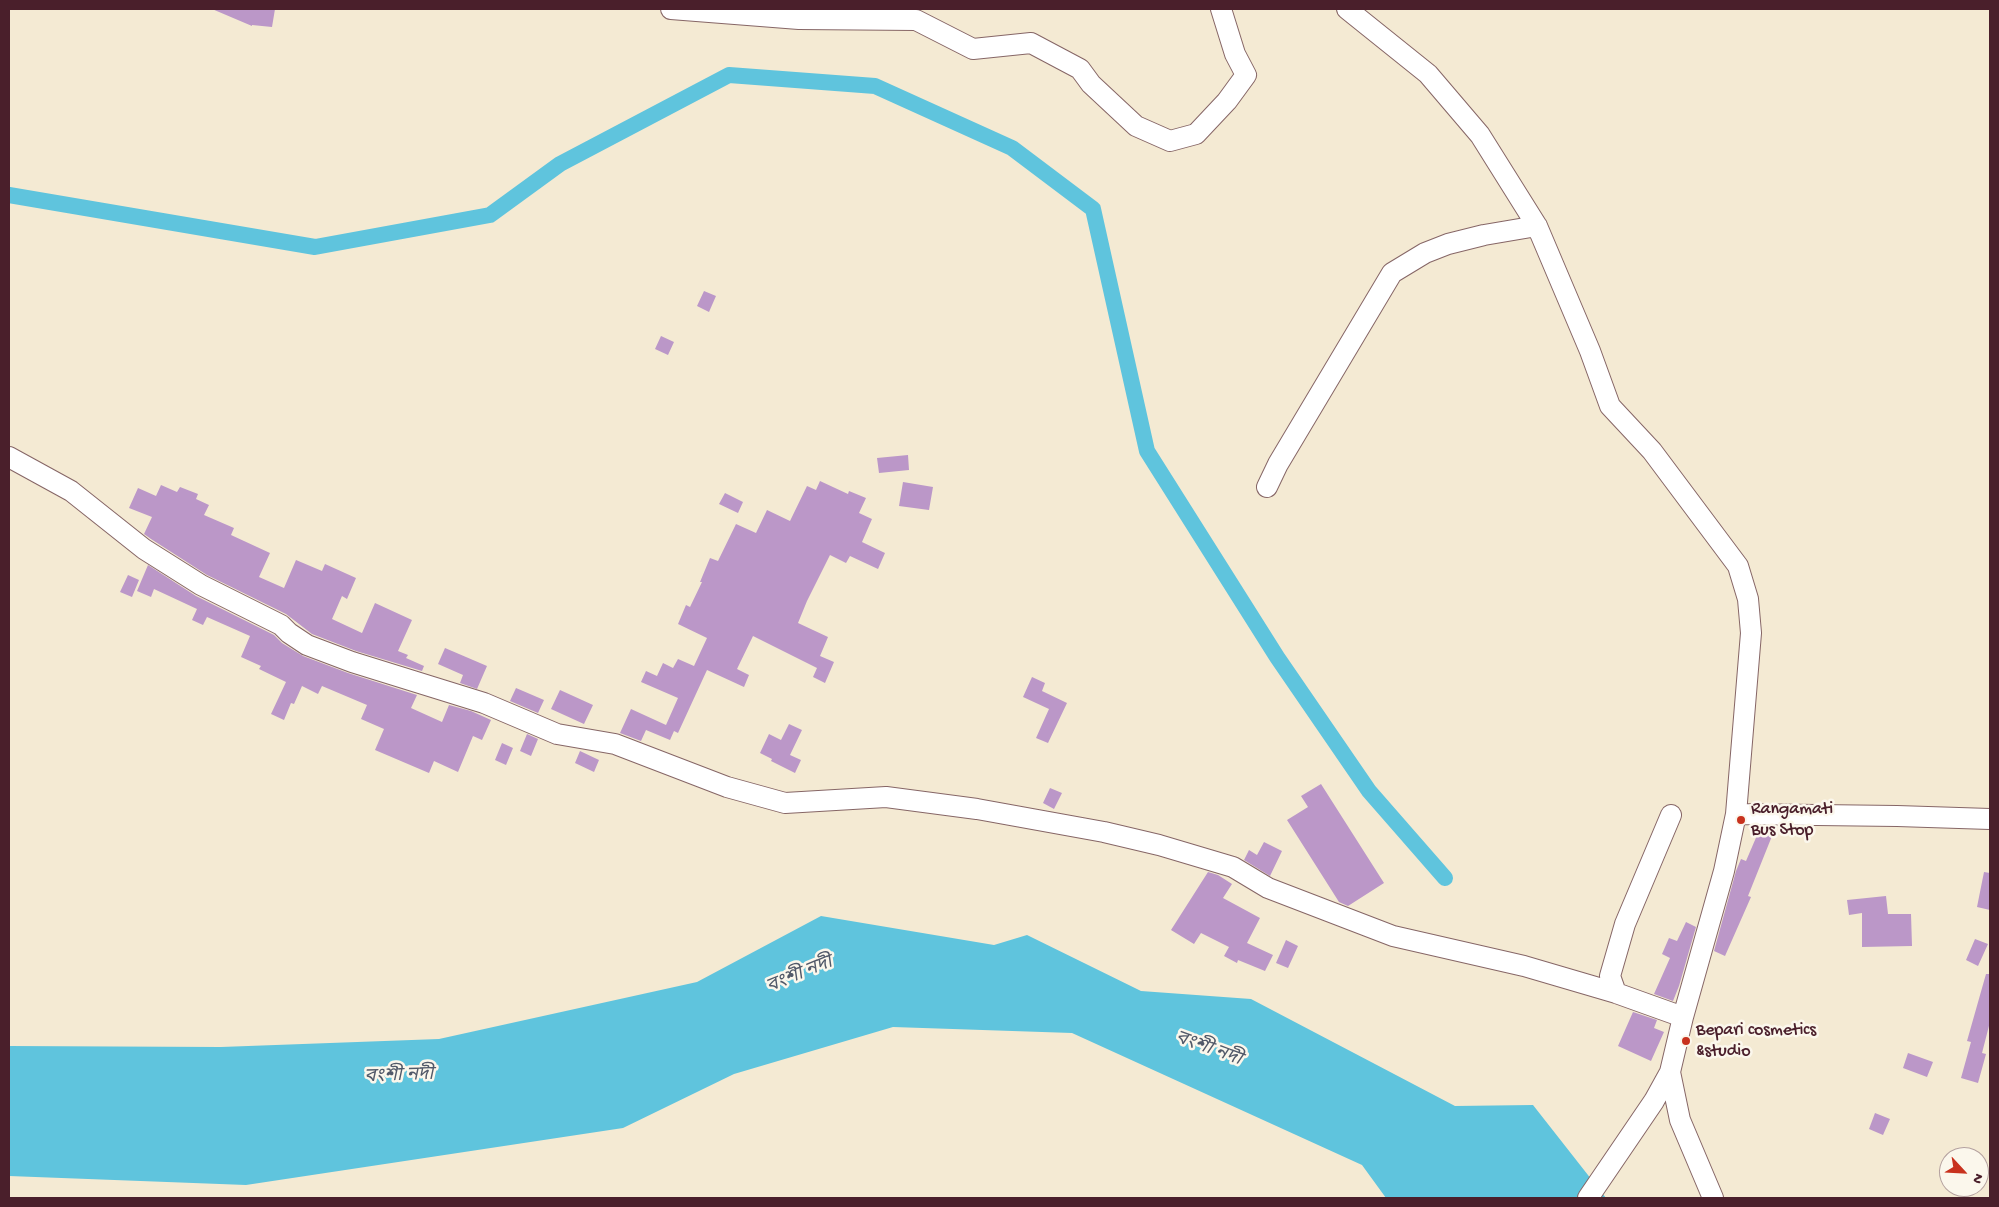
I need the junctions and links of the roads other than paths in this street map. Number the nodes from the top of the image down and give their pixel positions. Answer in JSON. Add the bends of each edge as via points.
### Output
{"nodes":[{"id":1,"x":671,"y":9,"type":"edge"},
{"id":2,"x":1221,"y":9,"type":"edge"},
{"id":3,"x":1347,"y":9,"type":"edge"},
{"id":4,"x":1538,"y":226,"type":"junction"},
{"id":5,"x":9,"y":457,"type":"edge"},
{"id":6,"x":1267,"y":487,"type":"dead end"},
{"id":7,"x":1736,"y":814,"type":"junction"},
{"id":8,"x":1671,"y":815,"type":"dead end"},
{"id":9,"x":1990,"y":819,"type":"edge"},
{"id":10,"x":1616,"y":993,"type":"junction"},
{"id":11,"x":1684,"y":1016,"type":"junction"},
{"id":12,"x":1670,"y":1072,"type":"junction"},
{"id":13,"x":1588,"y":1198,"type":"edge"},
{"id":14,"x":1713,"y":1198,"type":"edge"}],
"edges":[{"from":1,"to":2,"type":"street","via":[[799,19],[916,20],[973,49],[1031,43],[1080,69],[1091,84],[1136,126],[1170,141],[1196,134],[1246,75],[1235,54]]},
{"from":3,"to":4,"type":"street","via":[[1428,74],[1480,135]]},
{"from":4,"to":6,"type":"street","via":[[1448,244],[1425,253],[1392,273]]},
{"from":4,"to":7,"type":"street","via":[[1610,406],[1652,451],[1738,566],[1748,600],[1751,633]]},
{"from":5,"to":10,"type":"street","via":[[71,490],[144,549],[201,585],[281,625],[307,645],[484,703],[557,734],[615,744],[727,787],[785,802],[886,797],[997,813],[1159,845],[1233,867],[1268,888],[1393,936],[1524,966]]},
{"from":7,"to":9,"type":"street"},
{"from":7,"to":11,"type":"street","via":[[1724,871]]},
{"from":8,"to":10,"type":"street","via":[[1625,924],[1610,976]]},
{"from":10,"to":11,"type":"street"},
{"from":11,"to":12,"type":"street"},
{"from":12,"to":13,"type":"street"},
{"from":12,"to":14,"type":"street","via":[[1680,1120]]}]}
